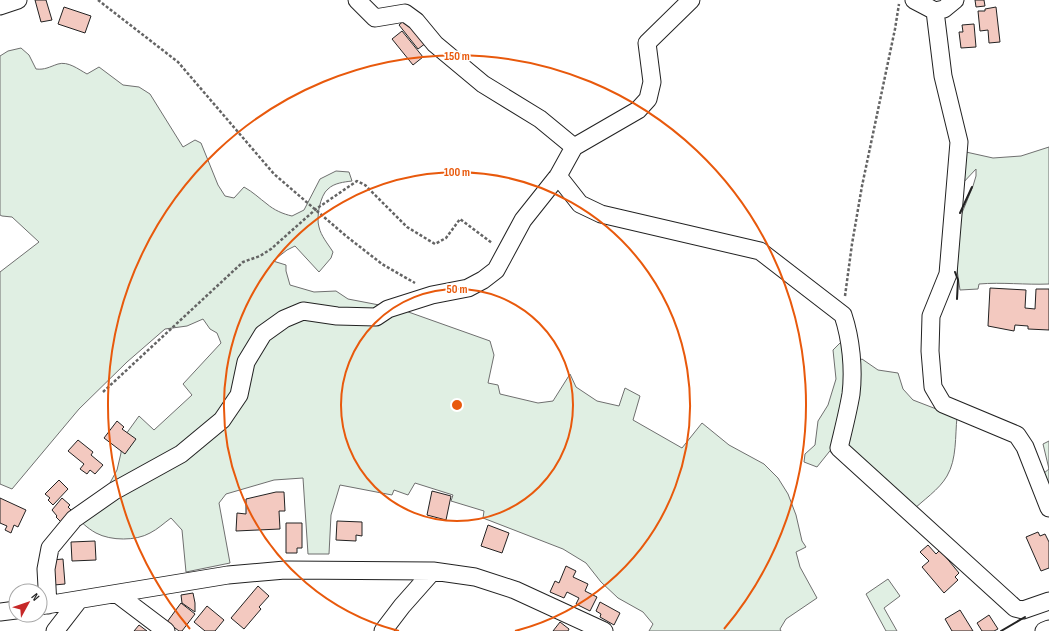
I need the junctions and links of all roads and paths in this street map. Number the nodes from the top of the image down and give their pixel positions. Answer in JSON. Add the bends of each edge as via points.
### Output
{"nodes":[{"id":1,"x":18,"y":0,"type":"edge"},
{"id":2,"x":98,"y":0,"type":"edge"},
{"id":3,"x":357,"y":0,"type":"edge"},
{"id":4,"x":691,"y":0,"type":"edge"},
{"id":5,"x":899,"y":0,"type":"edge"},
{"id":6,"x":955,"y":0,"type":"edge"},
{"id":7,"x":924,"y":4,"type":"edge"},
{"id":8,"x":0,"y":6,"type":"edge"},
{"id":9,"x":574,"y":148,"type":"junction"},
{"id":10,"x":558,"y":176,"type":"junction"},
{"id":11,"x":316,"y":209,"type":"junction"},
{"id":12,"x":506,"y":253,"type":"junction"},
{"id":13,"x":432,"y":295,"type":"junction"},
{"id":14,"x":843,"y":315,"type":"junction"},
{"id":15,"x":103,"y":392,"type":"dead end"},
{"id":16,"x":1049,"y":508,"type":"edge"},
{"id":17,"x":433,"y":571,"type":"junction"},
{"id":18,"x":45,"y":583,"type":"edge"},
{"id":19,"x":117,"y":594,"type":"junction"},
{"id":20,"x":79,"y":600,"type":"junction"},
{"id":21,"x":1049,"y":601,"type":"edge"},
{"id":22,"x":48,"y":604,"type":"edge"},
{"id":23,"x":1049,"y":629,"type":"edge"},
{"id":24,"x":55,"y":631,"type":"edge"},
{"id":25,"x":166,"y":631,"type":"edge"},
{"id":26,"x":383,"y":631,"type":"edge"},
{"id":27,"x":604,"y":631,"type":"edge"},
{"id":28,"x":1044,"y":631,"type":"edge"}],
"edges":[{"from":1,"to":8,"type":"street"},
{"from":2,"to":11,"type":"path","via":[[178,62],[274,174]]},
{"from":3,"to":9,"type":"street","via":[[375,18],[405,13],[416,21],[435,44],[483,84],[540,120]]},
{"from":4,"to":9,"type":"street","via":[[647,43],[652,82],[648,99],[638,110]]},
{"from":5,"to":14,"type":"path","via":[[862,186]]},
{"from":6,"to":7,"type":"street","via":[[944,9]]},
{"from":7,"to":16,"type":"street","via":[[959,142],[948,274],[931,316],[932,387],[943,404],[1017,434],[1025,447]]},
{"from":9,"to":10,"type":"street"},
{"from":10,"to":12,"type":"street","via":[[523,220]]},
{"from":10,"to":14,"type":"street","via":[[580,204],[601,214],[760,251]]},
{"from":11,"to":12,"type":"path","via":[[357,181],[365,185],[407,226],[435,244],[446,238],[460,219]]},
{"from":11,"to":13,"type":"path","via":[[382,264]]},
{"from":11,"to":15,"type":"path","via":[[271,249],[243,262]]},
{"from":12,"to":13,"type":"street","via":[[496,270],[483,280],[468,288]]},
{"from":13,"to":18,"type":"street","via":[[388,309],[376,317],[303,312],[284,319],[263,334],[246,362],[239,395],[222,420],[181,454],[114,491],[74,519],[50,548]]},
{"from":14,"to":21,"type":"street","via":[[851,361],[851,394],[840,448],[1015,608],[1023,610]]},
{"from":17,"to":19,"type":"street","via":[[285,570],[228,575]]},
{"from":17,"to":26,"type":"street"},
{"from":17,"to":27,"type":"street","via":[[475,577],[515,590]]},
{"from":19,"to":20,"type":"street"},
{"from":19,"to":25,"type":"street"},
{"from":20,"to":22,"type":"street"},
{"from":20,"to":24,"type":"street"},
{"from":23,"to":28,"type":"street"}]}
